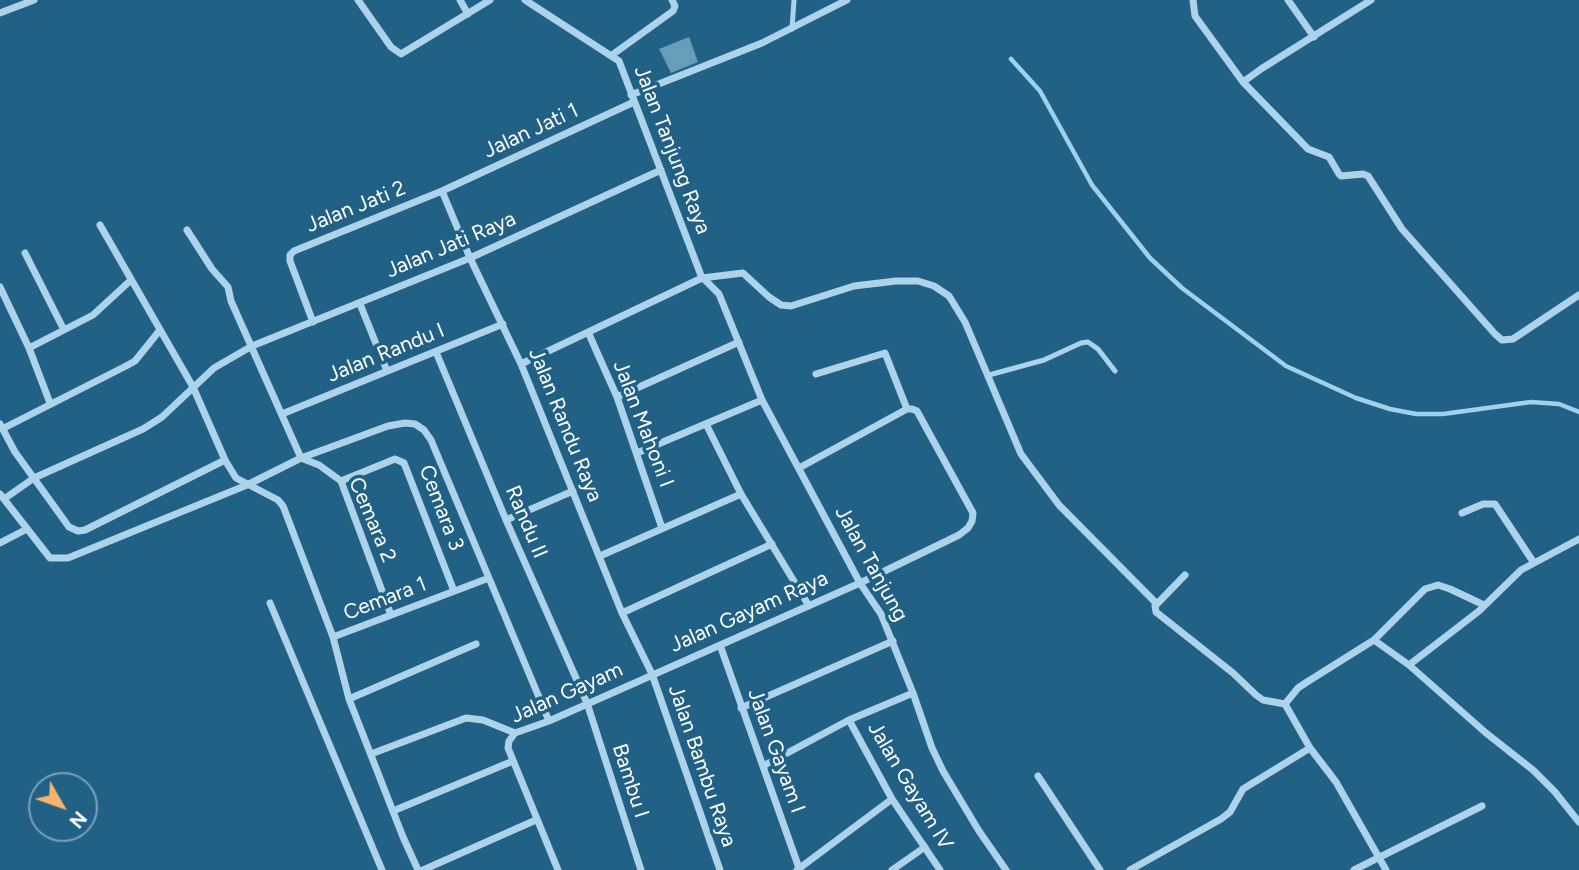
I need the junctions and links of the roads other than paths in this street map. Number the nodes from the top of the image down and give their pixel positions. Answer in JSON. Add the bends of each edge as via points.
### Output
{"nodes":[{"id":1,"x":34,"y":0,"type":"edge"},
{"id":2,"x":358,"y":0,"type":"edge"},
{"id":3,"x":460,"y":0,"type":"edge"},
{"id":4,"x":490,"y":0,"type":"edge"},
{"id":5,"x":525,"y":0,"type":"edge"},
{"id":6,"x":672,"y":0,"type":"edge"},
{"id":7,"x":794,"y":0,"type":"edge"},
{"id":8,"x":847,"y":0,"type":"edge"},
{"id":9,"x":1193,"y":0,"type":"edge"},
{"id":10,"x":1288,"y":0,"type":"edge"},
{"id":11,"x":1371,"y":0,"type":"edge"},
{"id":12,"x":0,"y":13,"type":"edge"},
{"id":13,"x":468,"y":14,"type":"junction"},
{"id":14,"x":792,"y":29,"type":"junction"},
{"id":15,"x":1314,"y":37,"type":"junction"},
{"id":16,"x":612,"y":55,"type":"junction"},
{"id":17,"x":1243,"y":82,"type":"junction"},
{"id":18,"x":633,"y":99,"type":"junction"},
{"id":19,"x":661,"y":170,"type":"junction"},
{"id":20,"x":442,"y":191,"type":"junction"},
{"id":21,"x":100,"y":225,"type":"dead end"},
{"id":22,"x":187,"y":230,"type":"dead end"},
{"id":23,"x":25,"y":253,"type":"dead end"},
{"id":24,"x":470,"y":257,"type":"junction"},
{"id":25,"x":702,"y":278,"type":"junction"},
{"id":26,"x":131,"y":280,"type":"junction"},
{"id":27,"x":0,"y":287,"type":"edge"},
{"id":28,"x":1579,"y":295,"type":"edge"},
{"id":29,"x":360,"y":303,"type":"junction"},
{"id":30,"x":313,"y":322,"type":"junction"},
{"id":31,"x":503,"y":324,"type":"junction"},
{"id":32,"x":64,"y":330,"type":"junction"},
{"id":33,"x":160,"y":330,"type":"junction"},
{"id":34,"x":588,"y":332,"type":"junction"},
{"id":35,"x":739,"y":342,"type":"junction"},
{"id":36,"x":252,"y":345,"type":"junction"},
{"id":37,"x":29,"y":348,"type":"junction"},
{"id":38,"x":436,"y":352,"type":"junction"},
{"id":39,"x":521,"y":364,"type":"junction"},
{"id":40,"x":1115,"y":371,"type":"dead end"},
{"id":41,"x":387,"y":372,"type":"junction"},
{"id":42,"x":816,"y":374,"type":"dead end"},
{"id":43,"x":989,"y":374,"type":"junction"},
{"id":44,"x":193,"y":387,"type":"junction"},
{"id":45,"x":617,"y":397,"type":"junction"},
{"id":46,"x":762,"y":400,"type":"junction"},
{"id":47,"x":50,"y":402,"type":"junction"},
{"id":48,"x":907,"y":409,"type":"junction"},
{"id":49,"x":282,"y":414,"type":"junction"},
{"id":50,"x":706,"y":424,"type":"junction"},
{"id":51,"x":1,"y":426,"type":"edge"},
{"id":52,"x":637,"y":453,"type":"junction"},
{"id":53,"x":301,"y":458,"type":"junction"},
{"id":54,"x":225,"y":460,"type":"junction"},
{"id":55,"x":799,"y":468,"type":"junction"},
{"id":56,"x":34,"y":478,"type":"junction"},
{"id":57,"x":341,"y":481,"type":"junction"},
{"id":58,"x":247,"y":485,"type":"junction"},
{"id":59,"x":573,"y":491,"type":"junction"},
{"id":60,"x":741,"y":494,"type":"junction"},
{"id":61,"x":2,"y":496,"type":"edge"},
{"id":62,"x":1462,"y":513,"type":"dead end"},
{"id":63,"x":506,"y":520,"type":"junction"},
{"id":64,"x":662,"y":528,"type":"junction"},
{"id":65,"x":27,"y":529,"type":"junction"},
{"id":66,"x":1579,"y":539,"type":"edge"},
{"id":67,"x":0,"y":543,"type":"edge"},
{"id":68,"x":772,"y":544,"type":"junction"},
{"id":69,"x":600,"y":556,"type":"junction"},
{"id":70,"x":1534,"y":563,"type":"junction"},
{"id":71,"x":1185,"y":575,"type":"dead end"},
{"id":72,"x":489,"y":578,"type":"junction"},
{"id":73,"x":860,"y":583,"type":"junction"},
{"id":74,"x":454,"y":591,"type":"junction"},
{"id":75,"x":270,"y":603,"type":"dead end"},
{"id":76,"x":1157,"y":604,"type":"junction"},
{"id":77,"x":1484,"y":605,"type":"junction"},
{"id":78,"x":809,"y":606,"type":"junction"},
{"id":79,"x":622,"y":613,"type":"junction"},
{"id":80,"x":391,"y":615,"type":"junction"},
{"id":81,"x":333,"y":637,"type":"junction"},
{"id":82,"x":1374,"y":640,"type":"junction"},
{"id":83,"x":893,"y":641,"type":"junction"},
{"id":84,"x":477,"y":644,"type":"dead end"},
{"id":85,"x":720,"y":645,"type":"junction"},
{"id":86,"x":1409,"y":665,"type":"junction"},
{"id":87,"x":652,"y":674,"type":"junction"},
{"id":88,"x":914,"y":694,"type":"junction"},
{"id":89,"x":349,"y":699,"type":"junction"},
{"id":90,"x":587,"y":703,"type":"junction"},
{"id":91,"x":1285,"y":704,"type":"junction"},
{"id":92,"x":741,"y":708,"type":"junction"},
{"id":93,"x":550,"y":720,"type":"junction"},
{"id":94,"x":849,"y":720,"type":"junction"},
{"id":95,"x":515,"y":733,"type":"junction"},
{"id":96,"x":1310,"y":748,"type":"junction"},
{"id":97,"x":371,"y":754,"type":"junction"},
{"id":98,"x":513,"y":761,"type":"junction"},
{"id":99,"x":762,"y":766,"type":"junction"},
{"id":100,"x":1038,"y":776,"type":"dead end"},
{"id":101,"x":892,"y":799,"type":"junction"},
{"id":102,"x":1482,"y":806,"type":"dead end"},
{"id":103,"x":393,"y":811,"type":"junction"},
{"id":104,"x":536,"y":820,"type":"junction"},
{"id":105,"x":1579,"y":822,"type":"edge"},
{"id":106,"x":925,"y":847,"type":"junction"},
{"id":107,"x":1380,"y":859,"type":"junction"},
{"id":108,"x":1004,"y":867,"type":"edge"},
{"id":109,"x":798,"y":869,"type":"edge"},
{"id":110,"x":382,"y":870,"type":"edge"},
{"id":111,"x":421,"y":870,"type":"edge"},
{"id":112,"x":558,"y":870,"type":"edge"},
{"id":113,"x":641,"y":870,"type":"edge"},
{"id":114,"x":720,"y":870,"type":"edge"},
{"id":115,"x":892,"y":870,"type":"edge"},
{"id":116,"x":940,"y":870,"type":"edge"},
{"id":117,"x":995,"y":870,"type":"edge"},
{"id":118,"x":1100,"y":870,"type":"edge"},
{"id":119,"x":1130,"y":870,"type":"edge"},
{"id":120,"x":1354,"y":870,"type":"edge"},
{"id":121,"x":1386,"y":870,"type":"edge"}],
"edges":[{"from":1,"to":12,"type":"street"},
{"from":2,"to":13,"type":"street","via":[[401,54]]},
{"from":3,"to":13,"type":"street"},
{"from":4,"to":13,"type":"street"},
{"from":5,"to":16,"type":"street","name":"Jalan Tanjung Raya"},
{"from":6,"to":16,"type":"street","via":[[673,10]]},
{"from":7,"to":14,"type":"lane"},
{"from":8,"to":14,"type":"street","name":"Jalan Jati 1"},
{"from":9,"to":17,"type":"street","via":[[1195,16]]},
{"from":10,"to":15,"type":"street"},
{"from":11,"to":15,"type":"street"},
{"from":14,"to":18,"type":"street","name":"Jalan Jati 1"},
{"from":15,"to":17,"type":"street"},
{"from":16,"to":18,"type":"street","name":"Jalan Tanjung Raya","via":[[619,61]]},
{"from":17,"to":28,"type":"street","via":[[1308,149],[1329,157],[1341,176],[1368,176],[1402,229],[1502,340],[1513,339]]},
{"from":18,"to":19,"type":"street","name":"Jalan Tanjung Raya"},
{"from":18,"to":20,"type":"street","name":"Jalan Jati 1"},
{"from":19,"to":24,"type":"street","name":"Jalan Jati Raya"},
{"from":19,"to":25,"type":"street","name":"Jalan Tanjung Raya"},
{"from":20,"to":24,"type":"street","name":"Jalan Randu Raya"},
{"from":20,"to":30,"type":"street","name":"Jalan Jati 2","via":[[290,255]]},
{"from":21,"to":26,"type":"street"},
{"from":22,"to":36,"type":"street","via":[[228,287]]},
{"from":23,"to":32,"type":"street"},
{"from":24,"to":29,"type":"street","name":"Jalan Jati Raya"},
{"from":24,"to":31,"type":"street","name":"Jalan Randu Raya"},
{"from":25,"to":34,"type":"street"},
{"from":25,"to":35,"type":"street","name":"Jalan Tanjung","via":[[719,295]]},
{"from":25,"to":43,"type":"street","via":[[743,272],[769,297],[791,306],[854,286],[918,281],[934,286],[957,306]]},
{"from":26,"to":32,"type":"street","via":[[93,315]]},
{"from":26,"to":33,"type":"street"},
{"from":27,"to":37,"type":"street"},
{"from":29,"to":30,"type":"street","name":"Jalan Jati Raya"},
{"from":29,"to":41,"type":"street"},
{"from":30,"to":36,"type":"street","name":"Jalan Jati Raya"},
{"from":31,"to":38,"type":"street","name":"Jalan Randu I"},
{"from":31,"to":39,"type":"street","name":"Jalan Randu Raya"},
{"from":32,"to":37,"type":"street"},
{"from":33,"to":44,"type":"street"},
{"from":33,"to":47,"type":"street","via":[[126,366]]},
{"from":34,"to":39,"type":"street"},
{"from":34,"to":45,"type":"street","name":"Jalan Mahoni I"},
{"from":35,"to":45,"type":"street"},
{"from":35,"to":46,"type":"street","name":"Jalan Tanjung"},
{"from":36,"to":44,"type":"street","name":"Jalan Jati Raya"},
{"from":36,"to":49,"type":"street"},
{"from":37,"to":47,"type":"street"},
{"from":38,"to":41,"type":"street","name":"Jalan Randu I"},
{"from":38,"to":63,"type":"street","name":"Randu II"},
{"from":39,"to":59,"type":"street","name":"Jalan Randu Raya"},
{"from":40,"to":43,"type":"lane","via":[[1088,342],[1044,360]]},
{"from":41,"to":49,"type":"street","name":"Jalan Randu I"},
{"from":42,"to":48,"type":"street","via":[[886,353]]},
{"from":43,"to":76,"type":"street","via":[[1021,454],[1059,505]]},
{"from":44,"to":54,"type":"street"},
{"from":44,"to":56,"type":"street","name":"Jalan Jati Raya","via":[[143,429]]},
{"from":45,"to":52,"type":"street","name":"Jalan Mahoni I"},
{"from":46,"to":50,"type":"street"},
{"from":46,"to":55,"type":"street","name":"Jalan Tanjung"},
{"from":47,"to":51,"type":"street"},
{"from":48,"to":55,"type":"street"},
{"from":48,"to":73,"type":"street","name":"Jalan Gayam Raya","via":[[917,411],[973,513],[972,521],[959,535]]},
{"from":49,"to":53,"type":"street"},
{"from":50,"to":52,"type":"street"},
{"from":50,"to":60,"type":"street"},
{"from":51,"to":56,"type":"street"},
{"from":52,"to":64,"type":"street","name":"Jalan Mahoni I"},
{"from":53,"to":57,"type":"street","name":"Cemara 2"},
{"from":53,"to":58,"type":"street"},
{"from":53,"to":72,"type":"street","via":[[388,426],[415,424],[431,440]]},
{"from":54,"to":56,"type":"street","via":[[78,531],[69,527]]},
{"from":54,"to":58,"type":"street","via":[[236,478]]},
{"from":55,"to":73,"type":"street","name":"Jalan Tanjung"},
{"from":56,"to":61,"type":"street","name":"Jalan Jati Raya"},
{"from":57,"to":74,"type":"street","name":"Cemara 3","via":[[396,459],[404,463]]},
{"from":57,"to":80,"type":"street","name":"Cemara 2"},
{"from":58,"to":65,"type":"street","via":[[68,558],[50,558]]},
{"from":58,"to":81,"type":"street","via":[[283,506]]},
{"from":59,"to":63,"type":"street"},
{"from":59,"to":69,"type":"street","name":"Jalan Randu Raya"},
{"from":60,"to":64,"type":"street"},
{"from":60,"to":68,"type":"street"},
{"from":61,"to":65,"type":"street"},
{"from":62,"to":70,"type":"street","via":[[1495,504]]},
{"from":63,"to":90,"type":"street","name":"Randu II"},
{"from":64,"to":69,"type":"street"},
{"from":65,"to":67,"type":"street"},
{"from":66,"to":70,"type":"street"},
{"from":68,"to":78,"type":"street"},
{"from":68,"to":79,"type":"street"},
{"from":69,"to":79,"type":"street","name":"Jalan Randu Raya"},
{"from":70,"to":77,"type":"street","via":[[1508,580]]},
{"from":71,"to":76,"type":"street"},
{"from":72,"to":74,"type":"street","name":"Cemara 1"},
{"from":72,"to":93,"type":"street"},
{"from":73,"to":78,"type":"street","name":"Jalan Gayam Raya"},
{"from":73,"to":83,"type":"street","name":"Jalan Tanjung"},
{"from":74,"to":80,"type":"street","name":"Cemara 1"},
{"from":75,"to":110,"type":"street"},
{"from":76,"to":91,"type":"street","via":[[1156,612],[1256,695]]},
{"from":77,"to":82,"type":"street","via":[[1438,585],[1425,589]]},
{"from":77,"to":86,"type":"street"},
{"from":78,"to":85,"type":"street","name":"Jalan Gayam Raya"},
{"from":79,"to":87,"type":"street","name":"Jalan Randu Raya"},
{"from":80,"to":81,"type":"street","name":"Cemara 1"},
{"from":81,"to":89,"type":"street"},
{"from":82,"to":86,"type":"street"},
{"from":82,"to":91,"type":"street","via":[[1298,688]]},
{"from":83,"to":88,"type":"street","name":"Jalan Tanjung"},
{"from":83,"to":92,"type":"street"},
{"from":84,"to":89,"type":"street"},
{"from":85,"to":87,"type":"street","name":"Jalan Gayam Raya"},
{"from":85,"to":92,"type":"street","name":"Jalan Gayam I"},
{"from":86,"to":105,"type":"street","via":[[1533,769]]},
{"from":87,"to":90,"type":"street","name":"Jalan Gayam"},
{"from":87,"to":114,"type":"street","name":"Jalan Bambu Raya"},
{"from":88,"to":94,"type":"street"},
{"from":88,"to":108,"type":"street","name":"Jalan Tanjung","via":[[943,771]]},
{"from":89,"to":97,"type":"street"},
{"from":90,"to":93,"type":"street","name":"Jalan Gayam"},
{"from":90,"to":113,"type":"street","name":"Bambu I"},
{"from":91,"to":96,"type":"street"},
{"from":92,"to":99,"type":"street","name":"Jalan Gayam I"},
{"from":93,"to":95,"type":"street","name":"Jalan Gayam"},
{"from":94,"to":99,"type":"street"},
{"from":94,"to":101,"type":"street","name":"Jalan Gayam IV"},
{"from":95,"to":97,"type":"street","via":[[466,718]]},
{"from":95,"to":98,"type":"street","name":"Jalan Gayam","via":[[508,748]]},
{"from":96,"to":107,"type":"street","via":[[1336,782]]},
{"from":96,"to":119,"type":"street","via":[[1243,789],[1222,819]]},
{"from":97,"to":103,"type":"street"},
{"from":98,"to":103,"type":"street"},
{"from":98,"to":104,"type":"street","name":"Jalan Gayam"},
{"from":99,"to":109,"type":"street","name":"Jalan Gayam I"},
{"from":100,"to":118,"type":"street"},
{"from":101,"to":106,"type":"street","name":"Jalan Gayam IV"},
{"from":101,"to":109,"type":"street"},
{"from":102,"to":107,"type":"street"},
{"from":103,"to":111,"type":"street"},
{"from":104,"to":111,"type":"street"},
{"from":104,"to":112,"type":"street","name":"Jalan Gayam"},
{"from":106,"to":115,"type":"street"},
{"from":106,"to":116,"type":"street","name":"Jalan Gayam IV"},
{"from":107,"to":120,"type":"street"},
{"from":107,"to":121,"type":"street"},
{"from":108,"to":117,"type":"street"}]}
